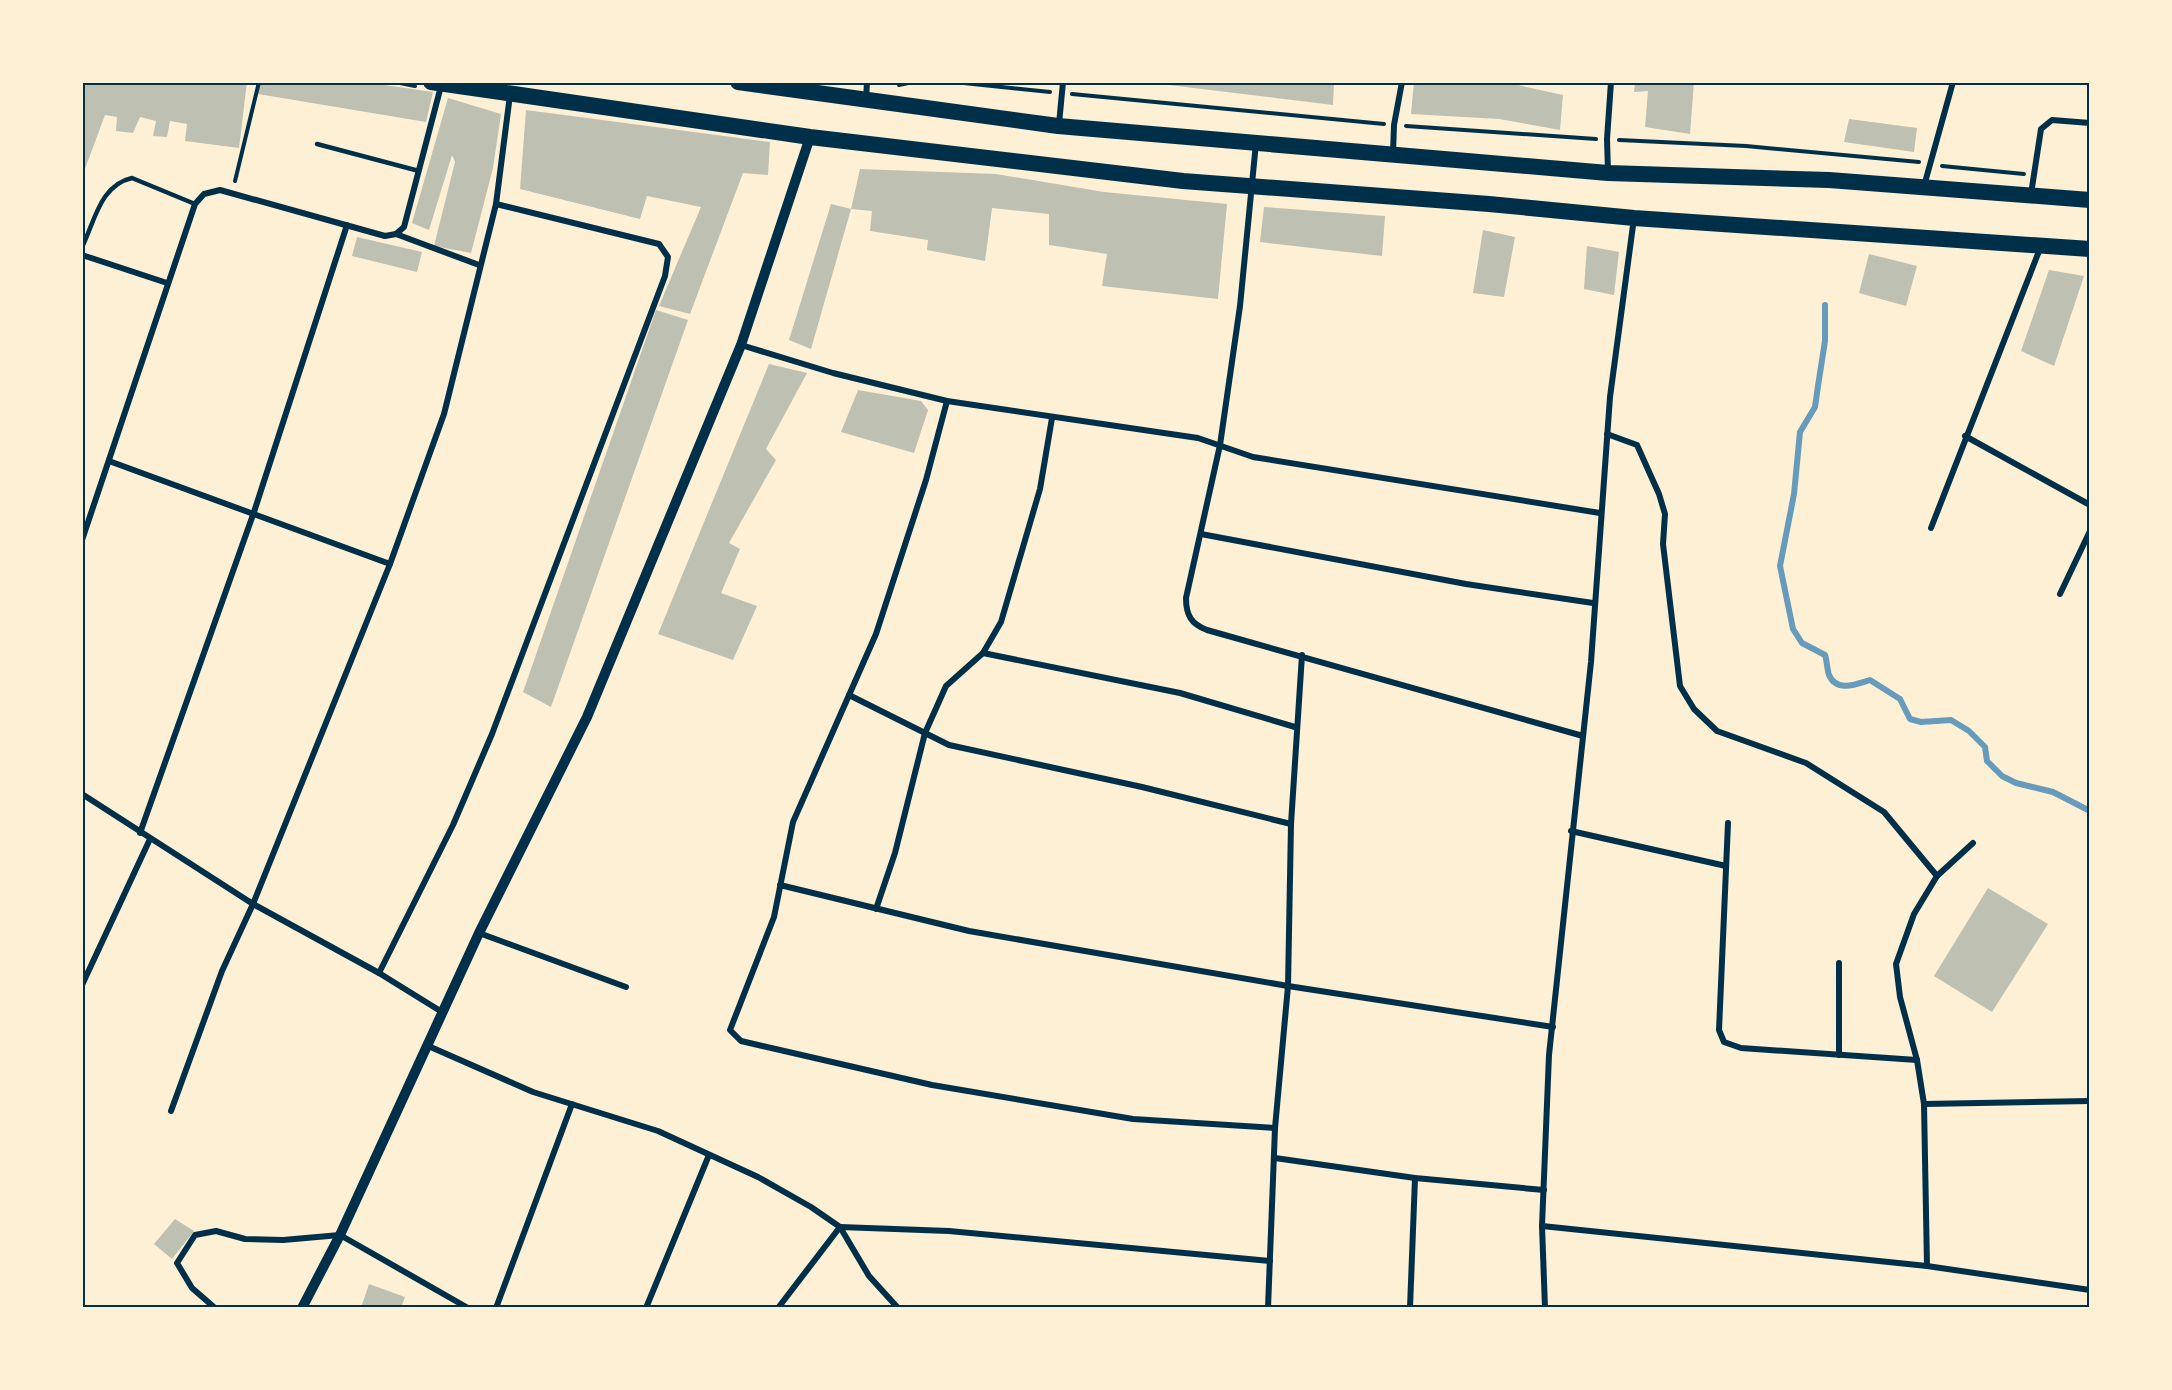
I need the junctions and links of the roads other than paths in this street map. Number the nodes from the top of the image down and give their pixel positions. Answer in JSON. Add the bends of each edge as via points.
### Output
{"nodes":[{"id":1,"x":738,"y":82,"type":"edge"},
{"id":2,"x":867,"y":82,"type":"edge"},
{"id":3,"x":1063,"y":82,"type":"edge"},
{"id":4,"x":1402,"y":82,"type":"edge"},
{"id":5,"x":1611,"y":82,"type":"edge"},
{"id":6,"x":438,"y":83,"type":"edge"},
{"id":7,"x":1952,"y":83,"type":"edge"},
{"id":8,"x":511,"y":94,"type":"junction"},
{"id":9,"x":866,"y":100,"type":"junction"},
{"id":10,"x":2090,"y":123,"type":"edge"},
{"id":11,"x":1058,"y":126,"type":"junction"},
{"id":12,"x":810,"y":137,"type":"junction"},
{"id":13,"x":1256,"y":141,"type":"junction"},
{"id":14,"x":317,"y":144,"type":"dead end"},
{"id":15,"x":1393,"y":154,"type":"junction"},
{"id":16,"x":419,"y":171,"type":"junction"},
{"id":17,"x":1608,"y":173,"type":"junction"},
{"id":18,"x":1924,"y":186,"type":"junction"},
{"id":19,"x":1251,"y":187,"type":"junction"},
{"id":20,"x":2031,"y":195,"type":"junction"},
{"id":21,"x":2090,"y":200,"type":"edge"},
{"id":22,"x":195,"y":204,"type":"junction"},
{"id":23,"x":496,"y":204,"type":"junction"},
{"id":24,"x":1634,"y":218,"type":"junction"},
{"id":25,"x":347,"y":225,"type":"junction"},
{"id":26,"x":396,"y":234,"type":"junction"},
{"id":27,"x":2041,"y":246,"type":"junction"},
{"id":28,"x":82,"y":247,"type":"edge"},
{"id":29,"x":2090,"y":249,"type":"edge"},
{"id":30,"x":82,"y":255,"type":"edge"},
{"id":31,"x":479,"y":265,"type":"junction"},
{"id":32,"x":167,"y":284,"type":"junction"},
{"id":33,"x":741,"y":345,"type":"junction"},
{"id":34,"x":947,"y":400,"type":"junction"},
{"id":35,"x":1052,"y":418,"type":"junction"},
{"id":36,"x":1607,"y":434,"type":"junction"},
{"id":37,"x":1965,"y":436,"type":"junction"},
{"id":38,"x":1220,"y":445,"type":"junction"},
{"id":39,"x":109,"y":460,"type":"junction"},
{"id":40,"x":2090,"y":505,"type":"edge"},
{"id":41,"x":254,"y":512,"type":"junction"},
{"id":42,"x":1600,"y":513,"type":"junction"},
{"id":43,"x":1931,"y":528,"type":"dead end"},
{"id":44,"x":2090,"y":531,"type":"edge"},
{"id":45,"x":1201,"y":534,"type":"junction"},
{"id":46,"x":82,"y":540,"type":"edge"},
{"id":47,"x":390,"y":564,"type":"junction"},
{"id":48,"x":2060,"y":594,"type":"dead end"},
{"id":49,"x":1593,"y":603,"type":"junction"},
{"id":50,"x":983,"y":653,"type":"junction"},
{"id":51,"x":1302,"y":655,"type":"junction"},
{"id":52,"x":849,"y":695,"type":"junction"},
{"id":53,"x":1295,"y":727,"type":"junction"},
{"id":54,"x":925,"y":733,"type":"junction"},
{"id":55,"x":1583,"y":736,"type":"junction"},
{"id":56,"x":82,"y":794,"type":"edge"},
{"id":57,"x":1728,"y":823,"type":"dead end"},
{"id":58,"x":1291,"y":824,"type":"junction"},
{"id":59,"x":1571,"y":831,"type":"junction"},
{"id":60,"x":140,"y":833,"type":"junction"},
{"id":61,"x":150,"y":839,"type":"junction"},
{"id":62,"x":1973,"y":843,"type":"dead end"},
{"id":63,"x":1726,"y":866,"type":"junction"},
{"id":64,"x":1936,"y":876,"type":"junction"},
{"id":65,"x":780,"y":885,"type":"junction"},
{"id":66,"x":253,"y":904,"type":"junction"},
{"id":67,"x":876,"y":909,"type":"junction"},
{"id":68,"x":479,"y":933,"type":"junction"},
{"id":69,"x":1839,"y":963,"type":"dead end"},
{"id":70,"x":379,"y":973,"type":"junction"},
{"id":71,"x":82,"y":985,"type":"edge"},
{"id":72,"x":1288,"y":986,"type":"junction"},
{"id":73,"x":626,"y":987,"type":"dead end"},
{"id":74,"x":442,"y":1012,"type":"junction"},
{"id":75,"x":1553,"y":1027,"type":"junction"},
{"id":76,"x":426,"y":1045,"type":"junction"},
{"id":77,"x":1839,"y":1055,"type":"junction"},
{"id":78,"x":1917,"y":1060,"type":"junction"},
{"id":79,"x":2090,"y":1101,"type":"edge"},
{"id":80,"x":572,"y":1104,"type":"junction"},
{"id":81,"x":1924,"y":1104,"type":"junction"},
{"id":82,"x":171,"y":1111,"type":"dead end"},
{"id":83,"x":1275,"y":1128,"type":"junction"},
{"id":84,"x":709,"y":1155,"type":"junction"},
{"id":85,"x":1275,"y":1158,"type":"junction"},
{"id":86,"x":1415,"y":1178,"type":"junction"},
{"id":87,"x":1544,"y":1190,"type":"junction"},
{"id":88,"x":1542,"y":1226,"type":"junction"},
{"id":89,"x":840,"y":1227,"type":"junction"},
{"id":90,"x":340,"y":1235,"type":"junction"},
{"id":91,"x":1270,"y":1261,"type":"junction"},
{"id":92,"x":1927,"y":1266,"type":"junction"},
{"id":93,"x":2090,"y":1290,"type":"edge"},
{"id":94,"x":215,"y":1308,"type":"edge"},
{"id":95,"x":302,"y":1308,"type":"edge"},
{"id":96,"x":468,"y":1308,"type":"edge"},
{"id":97,"x":496,"y":1308,"type":"edge"},
{"id":98,"x":646,"y":1308,"type":"edge"},
{"id":99,"x":778,"y":1308,"type":"edge"},
{"id":100,"x":898,"y":1308,"type":"edge"},
{"id":101,"x":1268,"y":1308,"type":"edge"},
{"id":102,"x":1410,"y":1308,"type":"edge"},
{"id":103,"x":1545,"y":1308,"type":"edge"}],
"edges":[{"from":1,"to":9,"type":"highway"},
{"from":2,"to":9,"type":"street"},
{"from":3,"to":11,"type":"street"},
{"from":4,"to":15,"type":"street"},
{"from":5,"to":17,"type":"street"},
{"from":6,"to":8,"type":"highway"},
{"from":6,"to":16,"type":"street"},
{"from":7,"to":18,"type":"street"},
{"from":8,"to":12,"type":"highway"},
{"from":8,"to":23,"type":"street"},
{"from":9,"to":11,"type":"highway"},
{"from":10,"to":20,"type":"street","via":[[2052,120],[2042,129]]},
{"from":11,"to":13,"type":"highway"},
{"from":12,"to":19,"type":"highway"},
{"from":12,"to":33,"type":"street"},
{"from":13,"to":15,"type":"highway"},
{"from":13,"to":19,"type":"street"},
{"from":14,"to":16,"type":"lane"},
{"from":15,"to":17,"type":"highway"},
{"from":16,"to":26,"type":"street","via":[[404,227]]},
{"from":17,"to":18,"type":"highway"},
{"from":18,"to":20,"type":"highway"},
{"from":19,"to":24,"type":"highway"},
{"from":19,"to":38,"type":"street","via":[[1240,306]]},
{"from":20,"to":21,"type":"highway"},
{"from":22,"to":25,"type":"street","via":[[204,194],[220,190]]},
{"from":22,"to":28,"type":"lane","via":[[132,178],[122,180],[107,189]]},
{"from":22,"to":32,"type":"street"},
{"from":23,"to":31,"type":"street"},
{"from":23,"to":70,"type":"street","via":[[659,244],[668,257],[665,276],[492,734],[453,825]]},
{"from":24,"to":27,"type":"highway"},
{"from":24,"to":36,"type":"street"},
{"from":25,"to":26,"type":"street","via":[[385,236]]},
{"from":25,"to":41,"type":"street"},
{"from":26,"to":31,"type":"street"},
{"from":27,"to":29,"type":"highway"},
{"from":27,"to":37,"type":"street"},
{"from":30,"to":32,"type":"street"},
{"from":31,"to":47,"type":"street","via":[[444,414]]},
{"from":32,"to":39,"type":"street"},
{"from":33,"to":34,"type":"street","via":[[833,373]]},
{"from":33,"to":68,"type":"street","via":[[587,717]]},
{"from":34,"to":35,"type":"street"},
{"from":34,"to":52,"type":"street","via":[[926,480],[879,623]]},
{"from":35,"to":38,"type":"street","via":[[1198,438]]},
{"from":35,"to":50,"type":"street","via":[[1040,489],[1001,622]]},
{"from":36,"to":42,"type":"street"},
{"from":36,"to":64,"type":"street","via":[[1637,445],[1659,494],[1665,514],[1663,544],[1680,686],[1694,709],[1717,731],[1806,763],[1884,812]]},
{"from":37,"to":40,"type":"street"},
{"from":37,"to":43,"type":"street"},
{"from":38,"to":42,"type":"street","via":[[1253,458]]},
{"from":38,"to":45,"type":"street"},
{"from":39,"to":41,"type":"street"},
{"from":39,"to":46,"type":"street"},
{"from":41,"to":47,"type":"street"},
{"from":41,"to":60,"type":"street"},
{"from":42,"to":49,"type":"street"},
{"from":44,"to":48,"type":"street"},
{"from":45,"to":49,"type":"street","via":[[1466,584]]},
{"from":45,"to":51,"type":"street","via":[[1186,598],[1190,618],[1207,630]]},
{"from":47,"to":66,"type":"street"},
{"from":49,"to":55,"type":"street"},
{"from":50,"to":53,"type":"street","via":[[1180,693]]},
{"from":50,"to":54,"type":"street","via":[[946,686]]},
{"from":51,"to":53,"type":"street"},
{"from":51,"to":55,"type":"street"},
{"from":52,"to":54,"type":"street"},
{"from":52,"to":65,"type":"street","via":[[792,822]]},
{"from":53,"to":58,"type":"street"},
{"from":54,"to":58,"type":"street","via":[[949,745]]},
{"from":54,"to":67,"type":"street","via":[[895,853]]},
{"from":55,"to":59,"type":"street"},
{"from":56,"to":60,"type":"street"},
{"from":57,"to":63,"type":"street"},
{"from":58,"to":72,"type":"street"},
{"from":59,"to":63,"type":"street"},
{"from":59,"to":75,"type":"street"},
{"from":60,"to":61,"type":"street"},
{"from":61,"to":66,"type":"street"},
{"from":61,"to":71,"type":"street"},
{"from":62,"to":64,"type":"street"},
{"from":63,"to":77,"type":"street","via":[[1719,1030],[1724,1042],[1741,1048]]},
{"from":64,"to":78,"type":"street","via":[[1914,914],[1896,964],[1900,997]]},
{"from":65,"to":67,"type":"street"},
{"from":65,"to":83,"type":"street","via":[[774,917],[730,1030],[741,1041],[932,1085],[1133,1119]]},
{"from":66,"to":70,"type":"street"},
{"from":66,"to":82,"type":"street","via":[[222,971]]},
{"from":67,"to":72,"type":"street","via":[[969,931]]},
{"from":68,"to":73,"type":"street"},
{"from":68,"to":74,"type":"street"},
{"from":69,"to":77,"type":"street"},
{"from":70,"to":74,"type":"street"},
{"from":72,"to":75,"type":"street"},
{"from":72,"to":83,"type":"street"},
{"from":74,"to":76,"type":"street"},
{"from":75,"to":87,"type":"street"},
{"from":76,"to":80,"type":"street","via":[[533,1092]]},
{"from":76,"to":90,"type":"street"},
{"from":77,"to":78,"type":"street"},
{"from":78,"to":81,"type":"street"},
{"from":79,"to":81,"type":"street"},
{"from":80,"to":84,"type":"street","via":[[658,1131]]},
{"from":80,"to":97,"type":"street"},
{"from":81,"to":92,"type":"street"},
{"from":83,"to":85,"type":"street"},
{"from":84,"to":89,"type":"street","via":[[776,1187]]},
{"from":84,"to":98,"type":"street"},
{"from":85,"to":86,"type":"street"},
{"from":85,"to":91,"type":"street"},
{"from":86,"to":87,"type":"street"},
{"from":86,"to":102,"type":"street"},
{"from":87,"to":88,"type":"street"},
{"from":88,"to":92,"type":"street"},
{"from":88,"to":103,"type":"street"},
{"from":89,"to":91,"type":"street","via":[[949,1231]]},
{"from":89,"to":99,"type":"street"},
{"from":89,"to":100,"type":"street","via":[[869,1276]]},
{"from":90,"to":94,"type":"street","via":[[283,1240],[245,1239],[216,1231],[195,1234],[177,1263],[192,1288]]},
{"from":90,"to":95,"type":"street"},
{"from":90,"to":96,"type":"street"},
{"from":91,"to":101,"type":"street"},
{"from":92,"to":93,"type":"street"}]}
